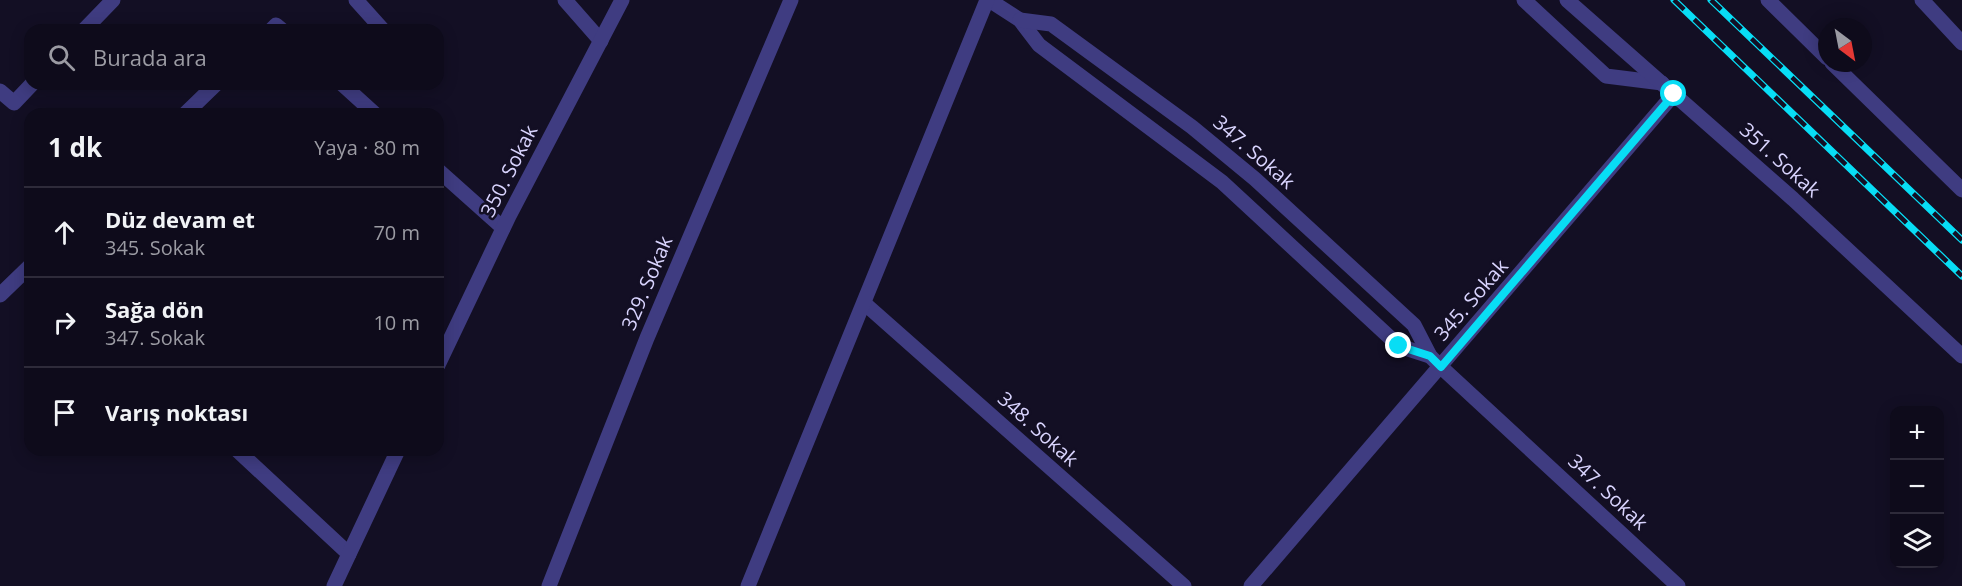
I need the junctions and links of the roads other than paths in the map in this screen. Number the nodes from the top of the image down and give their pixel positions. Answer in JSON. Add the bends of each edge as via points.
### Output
{"nodes":[{"id":1,"x":113,"y":0,"type":"edge"},
{"id":2,"x":356,"y":0,"type":"edge"},
{"id":3,"x":565,"y":0,"type":"edge"},
{"id":4,"x":622,"y":0,"type":"edge"},
{"id":5,"x":791,"y":0,"type":"edge"},
{"id":6,"x":988,"y":0,"type":"edge"},
{"id":7,"x":1524,"y":0,"type":"edge"},
{"id":8,"x":1568,"y":0,"type":"edge"},
{"id":9,"x":1768,"y":0,"type":"edge"},
{"id":10,"x":1922,"y":0,"type":"edge"},
{"id":11,"x":1020,"y":20,"type":"junction"},
{"id":12,"x":90,"y":24,"type":"edge"},
{"id":13,"x":378,"y":24,"type":"edge"},
{"id":14,"x":601,"y":41,"type":"junction"},
{"id":15,"x":1962,"y":44,"type":"edge"},
{"id":16,"x":1818,"y":49,"type":"edge"},
{"id":17,"x":1841,"y":72,"type":"edge"},
{"id":18,"x":1662,"y":84,"type":"junction"},
{"id":19,"x":26,"y":90,"type":"edge"},
{"id":20,"x":210,"y":90,"type":"edge"},
{"id":21,"x":349,"y":90,"type":"edge"},
{"id":22,"x":0,"y":91,"type":"edge"},
{"id":23,"x":1674,"y":94,"type":"junction"},
{"id":24,"x":191,"y":108,"type":"edge"},
{"id":25,"x":368,"y":108,"type":"edge"},
{"id":26,"x":444,"y":175,"type":"edge"},
{"id":27,"x":1962,"y":190,"type":"edge"},
{"id":28,"x":503,"y":228,"type":"junction"},
{"id":29,"x":24,"y":272,"type":"edge"},
{"id":30,"x":0,"y":295,"type":"edge"},
{"id":31,"x":864,"y":303,"type":"junction"},
{"id":32,"x":444,"y":351,"type":"edge"},
{"id":33,"x":1430,"y":356,"type":"junction"},
{"id":34,"x":1962,"y":356,"type":"edge"},
{"id":35,"x":1441,"y":367,"type":"junction"},
{"id":36,"x":243,"y":456,"type":"edge"},
{"id":37,"x":395,"y":456,"type":"edge"},
{"id":38,"x":349,"y":554,"type":"junction"},
{"id":39,"x":333,"y":586,"type":"edge"},
{"id":40,"x":549,"y":586,"type":"edge"},
{"id":41,"x":748,"y":586,"type":"edge"},
{"id":42,"x":1184,"y":586,"type":"edge"},
{"id":43,"x":1251,"y":586,"type":"edge"},
{"id":44,"x":1678,"y":586,"type":"edge"}],
"edges":[{"from":1,"to":12,"type":"street"},
{"from":2,"to":13,"type":"street"},
{"from":3,"to":14,"type":"street"},
{"from":4,"to":14,"type":"street","name":"350. Sokak"},
{"from":5,"to":40,"type":"street","name":"329. Sokak","via":[[647,338]]},
{"from":6,"to":11,"type":"street","name":"347. Sokak"},
{"from":6,"to":31,"type":"street"},
{"from":7,"to":18,"type":"street","via":[[1605,76]]},
{"from":8,"to":18,"type":"street","name":"351. Sokak"},
{"from":9,"to":16,"type":"street"},
{"from":10,"to":15,"type":"street"},
{"from":11,"to":33,"type":"street","name":"347. Sokak","via":[[1039,45],[1222,182],[1399,346]]},
{"from":11,"to":33,"type":"street","name":"347. Sokak","via":[[1050,24],[1192,127],[1255,179],[1414,326]]},
{"from":14,"to":28,"type":"street","name":"350. Sokak"},
{"from":17,"to":27,"type":"street"},
{"from":18,"to":23,"type":"street","name":"351. Sokak"},
{"from":19,"to":22,"type":"street","via":[[14,103]]},
{"from":20,"to":24,"type":"street"},
{"from":21,"to":25,"type":"street"},
{"from":23,"to":34,"type":"street","name":"351. Sokak"},
{"from":23,"to":35,"type":"street","name":"345. Sokak"},
{"from":26,"to":28,"type":"street"},
{"from":28,"to":32,"type":"street","name":"350. Sokak"},
{"from":29,"to":30,"type":"street"},
{"from":31,"to":41,"type":"street"},
{"from":31,"to":42,"type":"street","name":"348. Sokak"},
{"from":33,"to":35,"type":"street","name":"347. Sokak"},
{"from":35,"to":43,"type":"street","name":"345. Sokak"},
{"from":35,"to":44,"type":"street","name":"347. Sokak"},
{"from":36,"to":38,"type":"street"},
{"from":37,"to":38,"type":"street"},
{"from":38,"to":39,"type":"street"}]}
